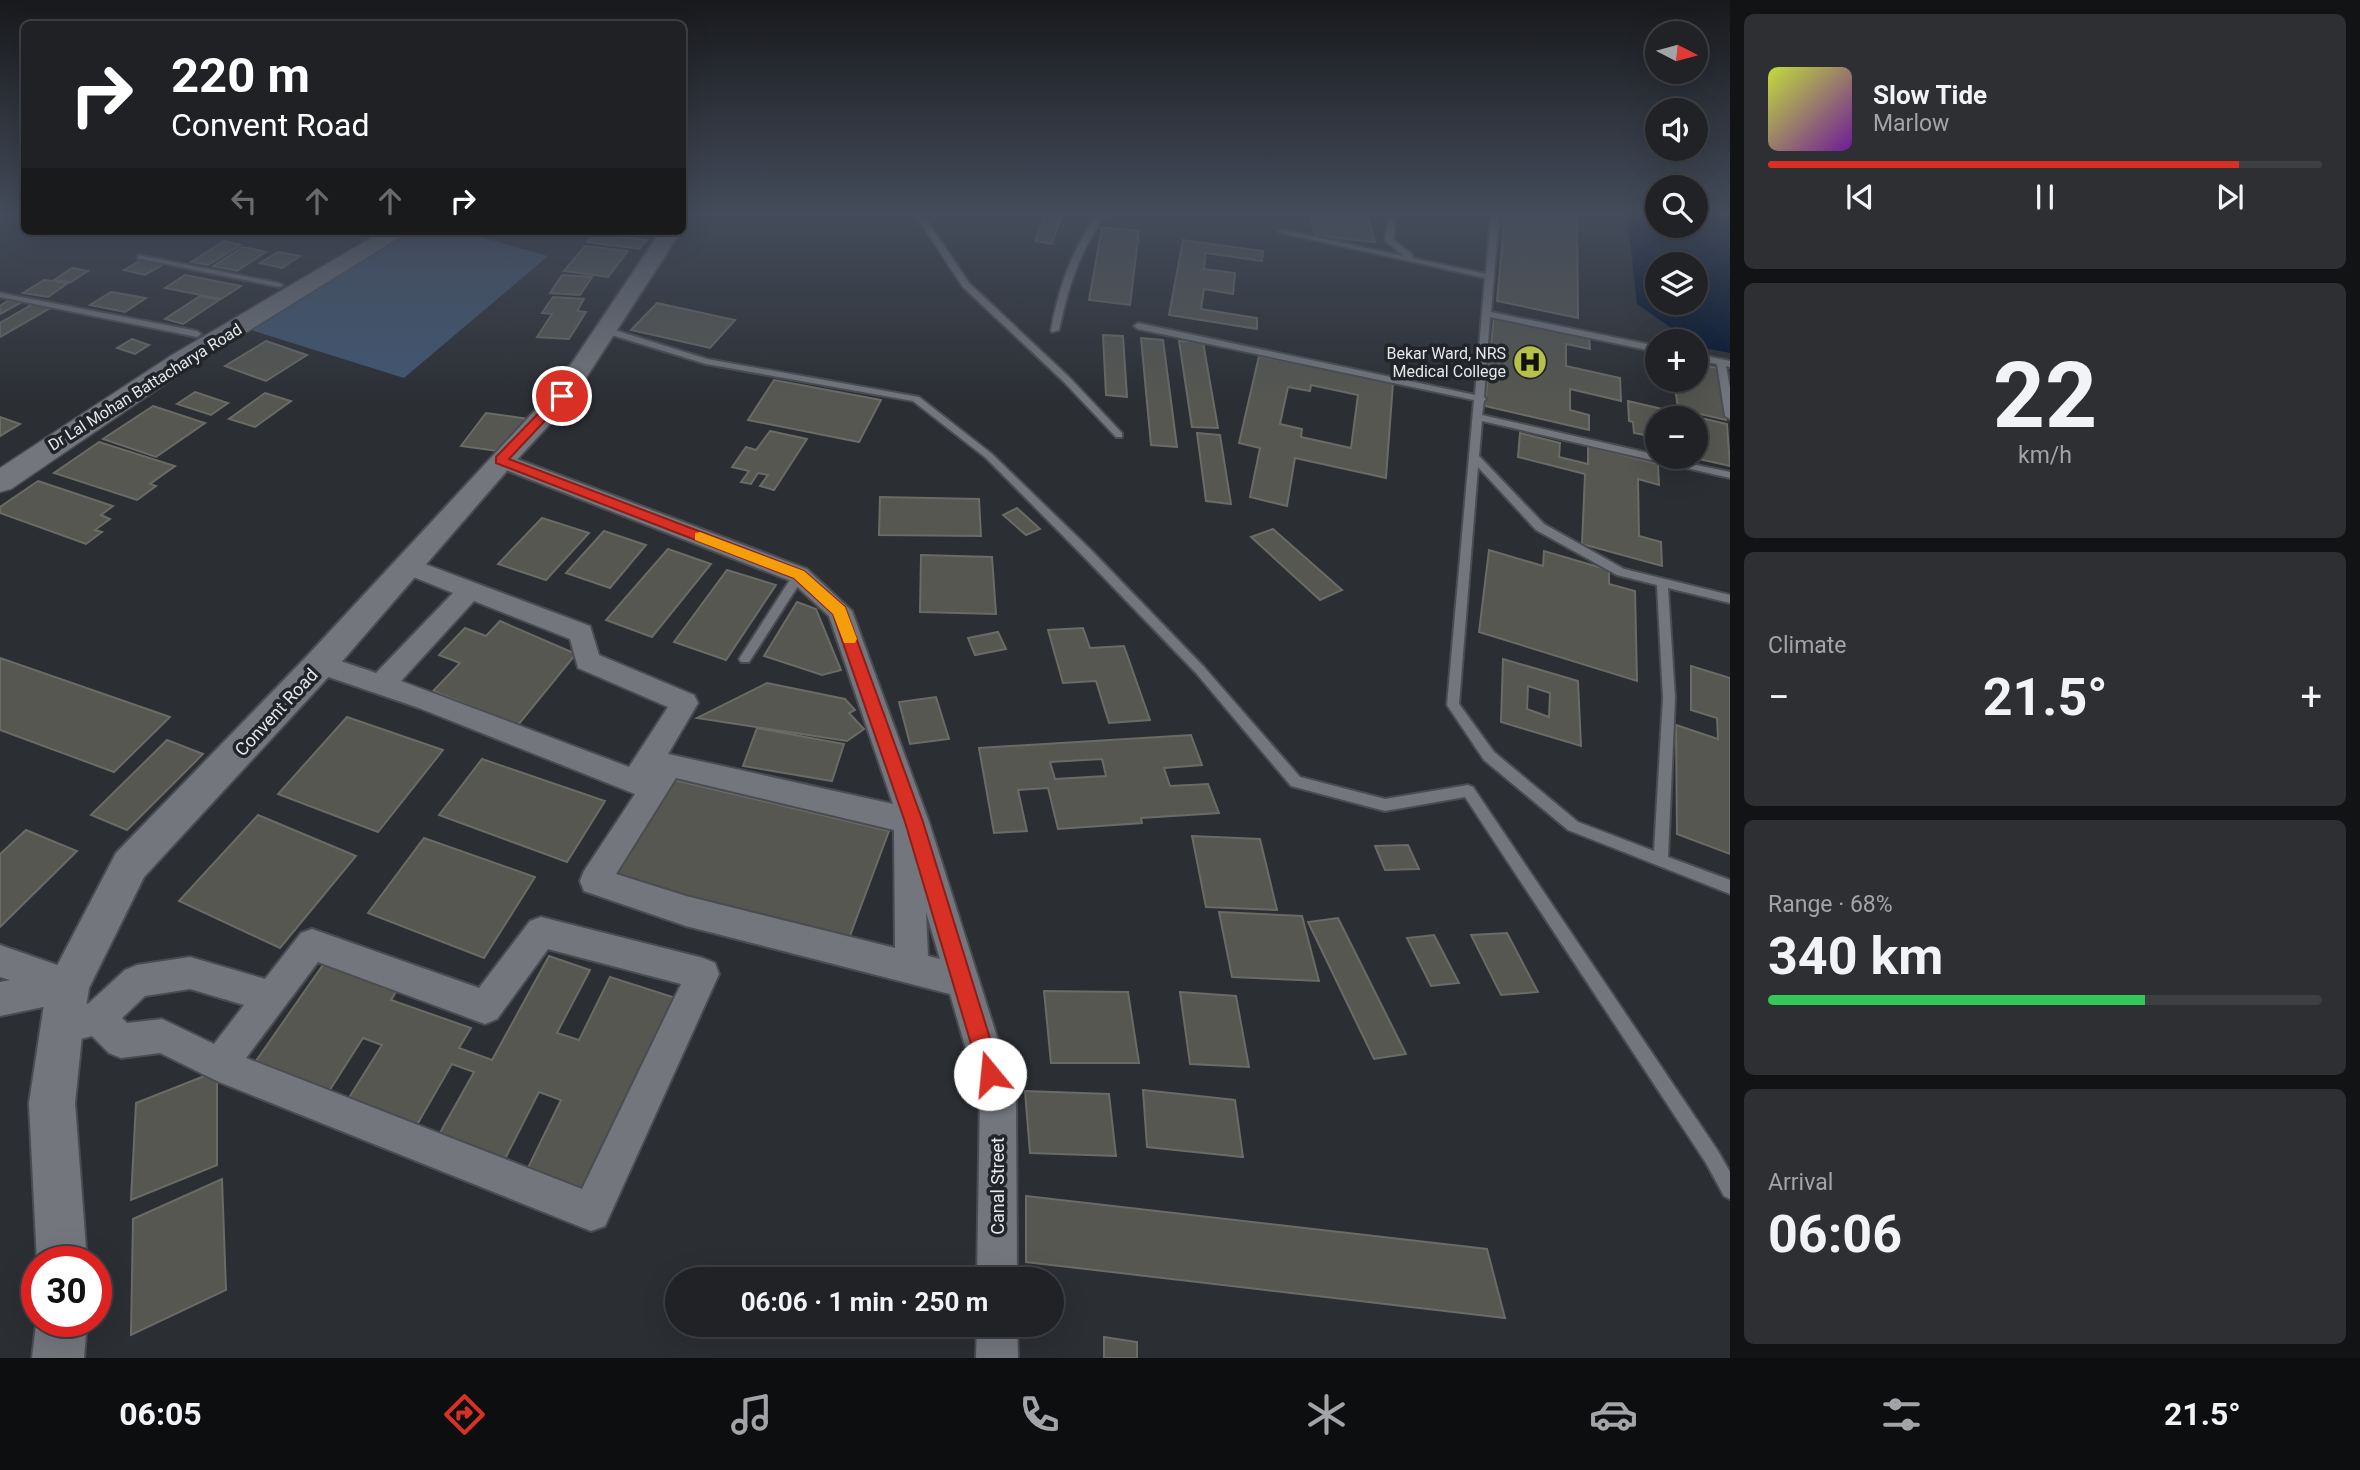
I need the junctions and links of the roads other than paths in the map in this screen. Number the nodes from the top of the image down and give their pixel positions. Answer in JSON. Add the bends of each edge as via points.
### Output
{"nodes":[{"id":1,"x":236,"y":276,"type":"edge"},
{"id":2,"x":293,"y":276,"type":"edge"},
{"id":3,"x":323,"y":276,"type":"edge"},
{"id":4,"x":641,"y":276,"type":"edge"},
{"id":5,"x":960,"y":276,"type":"edge"},
{"id":6,"x":1066,"y":276,"type":"edge"},
{"id":7,"x":1487,"y":276,"type":"edge"},
{"id":8,"x":1490,"y":277,"type":"joint"},
{"id":9,"x":279,"y":285,"type":"junction"},
{"id":10,"x":0,"y":295,"type":"edge"},
{"id":11,"x":1487,"y":314,"type":"junction"},
{"id":12,"x":1138,"y":326,"type":"dead end"},
{"id":13,"x":605,"y":330,"type":"junction"},
{"id":14,"x":1055,"y":330,"type":"dead end"},
{"id":15,"x":197,"y":334,"type":"junction"},
{"id":16,"x":1645,"y":347,"type":"edge"},
{"id":17,"x":1708,"y":359,"type":"edge"},
{"id":18,"x":1726,"y":363,"type":"edge"},
{"id":19,"x":1481,"y":399,"type":"junction"},
{"id":20,"x":1730,"y":416,"type":"edge"},
{"id":21,"x":1479,"y":417,"type":"junction"},
{"id":22,"x":1119,"y":435,"type":"dead end"},
{"id":23,"x":0,"y":454,"type":"edge"},
{"id":24,"x":1476,"y":458,"type":"junction"},
{"id":25,"x":500,"y":460,"type":"junction"},
{"id":26,"x":1730,"y":475,"type":"edge"},
{"id":27,"x":0,"y":482,"type":"edge"},
{"id":28,"x":409,"y":566,"type":"junction"},
{"id":29,"x":799,"y":575,"type":"junction"},
{"id":30,"x":1662,"y":582,"type":"junction"},
{"id":31,"x":470,"y":590,"type":"junction"},
{"id":32,"x":1730,"y":599,"type":"edge"},
{"id":33,"x":745,"y":659,"type":"dead end"},
{"id":34,"x":320,"y":664,"type":"junction"},
{"id":35,"x":381,"y":685,"type":"junction"},
{"id":36,"x":910,"y":822,"type":"junction"},
{"id":37,"x":1661,"y":860,"type":"junction"},
{"id":38,"x":1730,"y":887,"type":"edge"},
{"id":39,"x":0,"y":961,"type":"edge"},
{"id":40,"x":912,"y":968,"type":"junction"},
{"id":41,"x":962,"y":981,"type":"junction"},
{"id":42,"x":270,"y":997,"type":"junction"},
{"id":43,"x":0,"y":999,"type":"edge"},
{"id":44,"x":76,"y":1010,"type":"junction"},
{"id":45,"x":219,"y":1065,"type":"junction"},
{"id":46,"x":1730,"y":1190,"type":"edge"},
{"id":47,"x":61,"y":1246,"type":"edge"},
{"id":48,"x":997,"y":1267,"type":"edge"},
{"id":49,"x":60,"y":1337,"type":"edge"},
{"id":50,"x":997,"y":1337,"type":"edge"},
{"id":51,"x":58,"y":1358,"type":"edge"},
{"id":52,"x":997,"y":1358,"type":"edge"}],
"edges":[{"from":1,"to":9,"type":"lane"},
{"from":2,"to":9,"type":"main road","name":"Dr Lal Mohan Battacharya Road"},
{"from":3,"to":27,"type":"main road","name":"Dr Lal Mohan Battacharya Road","via":[[181,361]]},
{"from":4,"to":13,"type":"street","name":"Convent Road"},
{"from":5,"to":22,"type":"lane"},
{"from":6,"to":14,"type":"lane"},
{"from":7,"to":8,"type":"lane"},
{"from":8,"to":11,"type":"lane"},
{"from":9,"to":15,"type":"main road","name":"Dr Lal Mohan Battacharya Road"},
{"from":10,"to":15,"type":"lane"},
{"from":11,"to":16,"type":"lane"},
{"from":11,"to":19,"type":"lane"},
{"from":12,"to":19,"type":"lane"},
{"from":13,"to":25,"type":"street","name":"Convent Road","via":[[562,396]]},
{"from":13,"to":46,"type":"lane","via":[[706,361],[916,399],[989,456],[1087,553],[1200,670],[1296,782],[1385,804],[1468,791]]},
{"from":15,"to":23,"type":"main road","name":"Dr Lal Mohan Battacharya Road"},
{"from":17,"to":18,"type":"lane"},
{"from":18,"to":20,"type":"lane"},
{"from":19,"to":21,"type":"lane"},
{"from":21,"to":24,"type":"lane"},
{"from":21,"to":26,"type":"lane"},
{"from":24,"to":30,"type":"lane","via":[[1540,527],[1621,572]]},
{"from":24,"to":37,"type":"lane","via":[[1454,705],[1489,756],[1573,826]]},
{"from":25,"to":28,"type":"street","name":"Convent Road"},
{"from":25,"to":29,"type":"street","name":"Canal Street"},
{"from":28,"to":31,"type":"street"},
{"from":28,"to":34,"type":"street","name":"Convent Road"},
{"from":29,"to":33,"type":"lane"},
{"from":29,"to":36,"type":"street","name":"Canal Street","via":[[840,611]]},
{"from":30,"to":32,"type":"lane"},
{"from":30,"to":37,"type":"lane","via":[[1669,698]]},
{"from":31,"to":35,"type":"street"},
{"from":31,"to":35,"type":"street","via":[[581,633],[587,661],[685,703],[635,782]]},
{"from":34,"to":35,"type":"street"},
{"from":34,"to":44,"type":"street","name":"Convent Road","via":[[130,865]]},
{"from":36,"to":40,"type":"street"},
{"from":36,"to":40,"type":"street","via":[[669,765],[595,881],[686,911]]},
{"from":36,"to":41,"type":"street","name":"Canal Street"},
{"from":37,"to":38,"type":"lane"},
{"from":39,"to":44,"type":"street"},
{"from":40,"to":41,"type":"street"},
{"from":41,"to":48,"type":"street","name":"Canal Street","via":[[998,1097]]},
{"from":42,"to":44,"type":"street","via":[[190,973],[138,981]]},
{"from":42,"to":45,"type":"street"},
{"from":42,"to":45,"type":"street","via":[[312,944],[485,1007],[541,932],[703,974],[591,1212]]},
{"from":43,"to":44,"type":"street"},
{"from":44,"to":45,"type":"street","via":[[121,1041],[162,1036]]},
{"from":44,"to":47,"type":"street","name":"Convent Road","via":[[52,1103]]},
{"from":49,"to":51,"type":"street"},
{"from":50,"to":52,"type":"street"}]}
